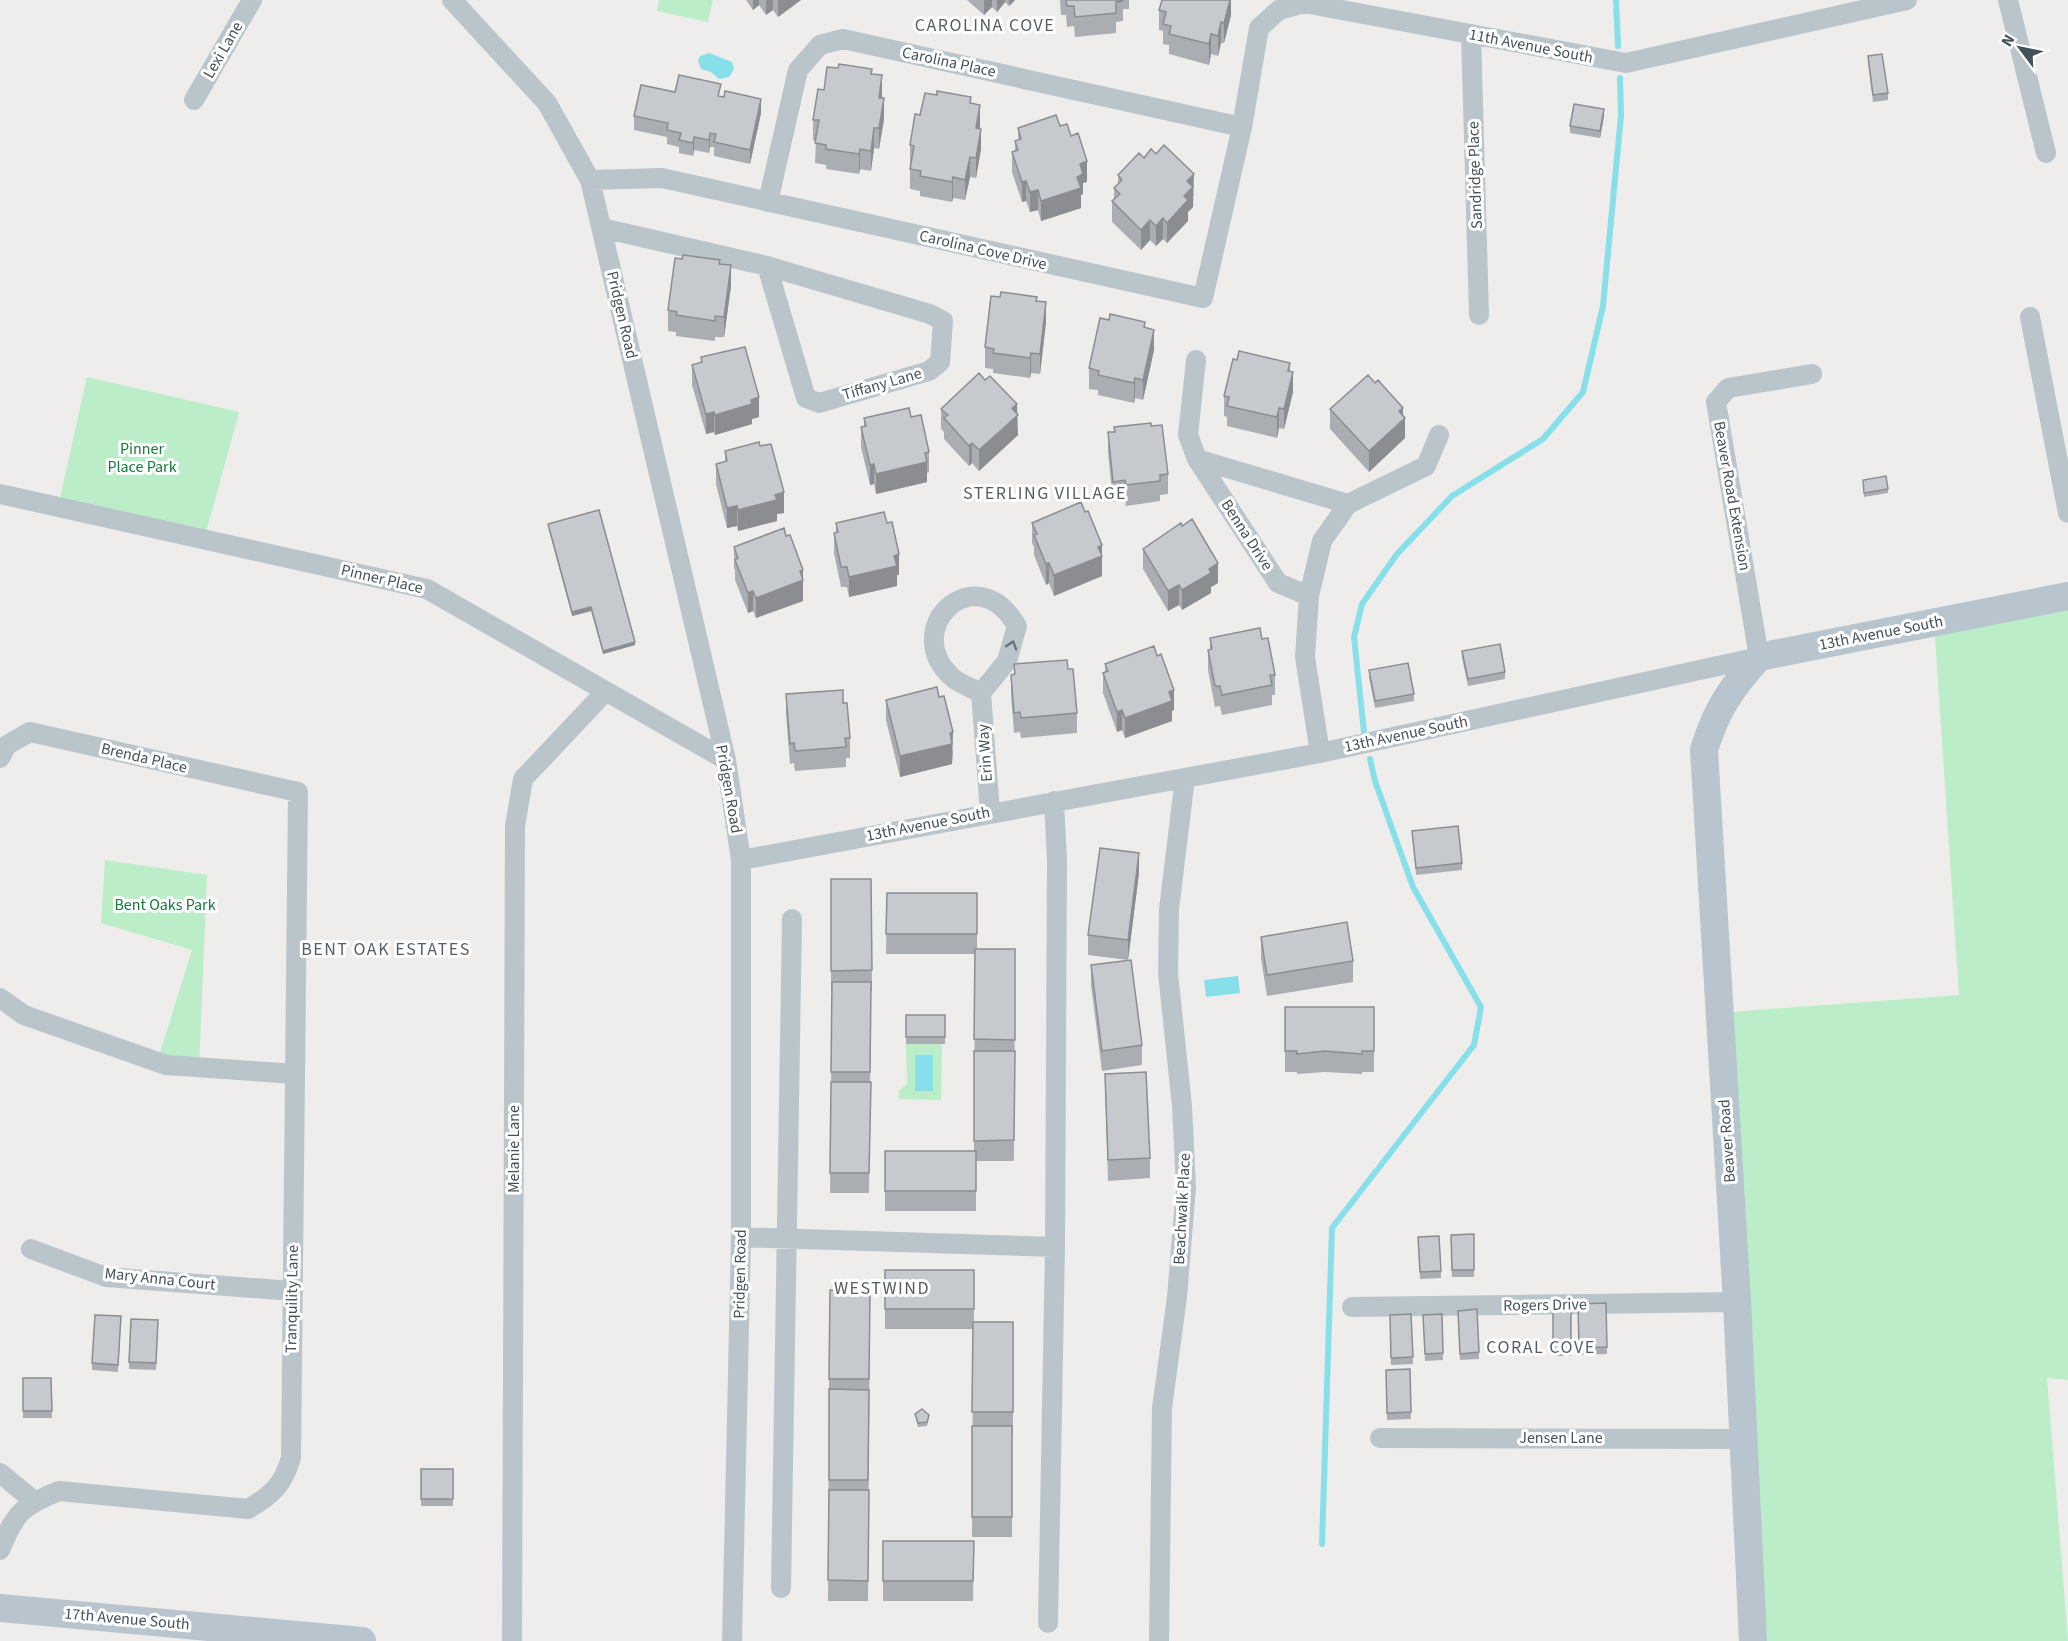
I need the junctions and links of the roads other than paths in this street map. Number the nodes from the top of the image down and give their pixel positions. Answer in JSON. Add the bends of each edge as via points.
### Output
{"nodes":[{"id":1,"x":252,"y":0,"type":"edge"},
{"id":2,"x":452,"y":0,"type":"edge"},
{"id":3,"x":1907,"y":0,"type":"edge"},
{"id":4,"x":2008,"y":0,"type":"edge"},
{"id":5,"x":1471,"y":34,"type":"junction"},
{"id":6,"x":194,"y":100,"type":"dead end"},
{"id":7,"x":1242,"y":127,"type":"junction"},
{"id":8,"x":2046,"y":153,"type":"dead end"},
{"id":9,"x":590,"y":180,"type":"junction"},
{"id":10,"x":768,"y":202,"type":"junction"},
{"id":11,"x":602,"y":228,"type":"junction"},
{"id":12,"x":766,"y":266,"type":"junction"},
{"id":13,"x":1479,"y":315,"type":"dead end"},
{"id":14,"x":2030,"y":317,"type":"dead end"},
{"id":15,"x":1197,"y":360,"type":"dead end"},
{"id":16,"x":1812,"y":374,"type":"dead end"},
{"id":17,"x":1439,"y":435,"type":"dead end"},
{"id":18,"x":1197,"y":459,"type":"junction"},
{"id":19,"x":0,"y":494,"type":"edge"},
{"id":20,"x":1348,"y":504,"type":"junction"},
{"id":21,"x":2068,"y":513,"type":"edge"},
{"id":22,"x":1309,"y":596,"type":"junction"},
{"id":23,"x":2068,"y":596,"type":"edge"},
{"id":24,"x":1759,"y":657,"type":"junction"},
{"id":25,"x":606,"y":691,"type":"junction"},
{"id":26,"x":981,"y":693,"type":"junction"},
{"id":27,"x":2,"y":747,"type":"edge"},
{"id":28,"x":1320,"y":753,"type":"junction"},
{"id":29,"x":726,"y":760,"type":"junction"},
{"id":30,"x":1185,"y":778,"type":"junction"},
{"id":31,"x":298,"y":792,"type":"joint"},
{"id":32,"x":1053,"y":801,"type":"junction"},
{"id":33,"x":990,"y":812,"type":"junction"},
{"id":34,"x":741,"y":860,"type":"junction"},
{"id":35,"x":792,"y":919,"type":"dead end"},
{"id":36,"x":0,"y":999,"type":"edge"},
{"id":37,"x":295,"y":1074,"type":"junction"},
{"id":38,"x":741,"y":1237,"type":"junction"},
{"id":39,"x":789,"y":1239,"type":"junction"},
{"id":40,"x":1055,"y":1247,"type":"junction"},
{"id":41,"x":31,"y":1249,"type":"dead end"},
{"id":42,"x":292,"y":1291,"type":"junction"},
{"id":43,"x":1737,"y":1302,"type":"junction"},
{"id":44,"x":1352,"y":1307,"type":"dead end"},
{"id":45,"x":1380,"y":1438,"type":"dead end"},
{"id":46,"x":1742,"y":1439,"type":"junction"},
{"id":47,"x":0,"y":1473,"type":"edge"},
{"id":48,"x":34,"y":1501,"type":"junction"},
{"id":49,"x":0,"y":1550,"type":"edge"},
{"id":50,"x":781,"y":1588,"type":"dead end"},
{"id":51,"x":0,"y":1608,"type":"edge"},
{"id":52,"x":1048,"y":1623,"type":"dead end"},
{"id":53,"x":362,"y":1641,"type":"edge"},
{"id":54,"x":512,"y":1641,"type":"edge"},
{"id":55,"x":732,"y":1641,"type":"edge"},
{"id":56,"x":1159,"y":1641,"type":"edge"},
{"id":57,"x":1753,"y":1641,"type":"edge"}],
"edges":[{"from":1,"to":6,"type":"street","name":"Lexi Lane"},
{"from":2,"to":9,"type":"street","name":"Pridgen Road","via":[[547,103]]},
{"from":3,"to":5,"type":"street","name":"11th Avenue South","via":[[1626,63]]},
{"from":4,"to":8,"type":"street"},
{"from":5,"to":7,"type":"street","name":"11th Avenue South","via":[[1304,3],[1279,10],[1259,28]]},
{"from":5,"to":13,"type":"street","name":"Sandridge Place"},
{"from":7,"to":10,"type":"street","name":"Carolina Place","via":[[843,39],[820,45],[798,70]]},
{"from":7,"to":10,"type":"street","name":"Carolina Cove Drive","via":[[1203,298]]},
{"from":9,"to":10,"type":"street","name":"Carolina Cove Drive","via":[[662,178]]},
{"from":9,"to":11,"type":"street","name":"Pridgen Road"},
{"from":11,"to":12,"type":"street","name":"Tiffany Lane"},
{"from":11,"to":29,"type":"street","name":"Pridgen Road"},
{"from":12,"to":12,"type":"street","name":"Tiffany Lane","via":[[936,317],[943,321],[940,362],[929,371],[819,403],[806,398]]},
{"from":14,"to":21,"type":"street"},
{"from":15,"to":18,"type":"street","name":"Benna Drive","via":[[1188,435]]},
{"from":16,"to":24,"type":"street","name":"Beaver Road Extension","via":[[1728,388],[1716,402]]},
{"from":17,"to":20,"type":"street","via":[[1426,466]]},
{"from":18,"to":20,"type":"street"},
{"from":18,"to":22,"type":"street","name":"Benna Drive","via":[[1278,583]]},
{"from":19,"to":25,"type":"street","name":"Pinner Place","via":[[428,589]]},
{"from":20,"to":22,"type":"street","via":[[1322,541]]},
{"from":22,"to":28,"type":"street","via":[[1305,657]]},
{"from":23,"to":24,"type":"street","name":"13th Avenue South"},
{"from":24,"to":28,"type":"street","name":"13th Avenue South"},
{"from":24,"to":43,"type":"street","name":"Beaver Road","via":[[1730,689],[1713,719],[1704,750]]},
{"from":25,"to":29,"type":"street","name":"Pinner Place"},
{"from":25,"to":54,"type":"street","name":"Melanie Lane","via":[[523,779],[516,826]]},
{"from":26,"to":26,"type":"street","one_way":true,"via":[[1007,661],[1017,626],[1002,604],[986,597],[968,597],[950,603],[936,622],[933,638],[939,660],[953,678]]},
{"from":26,"to":33,"type":"street","name":"Erin Way"},
{"from":27,"to":31,"type":"street","name":"Brenda Place","via":[[30,732]]},
{"from":28,"to":30,"type":"street","name":"13th Avenue South"},
{"from":29,"to":34,"type":"street","name":"Pridgen Road"},
{"from":30,"to":32,"type":"street","name":"13th Avenue South"},
{"from":30,"to":56,"type":"street","name":"Beachwalk Place","via":[[1169,909],[1168,973],[1186,1188],[1162,1408]]},
{"from":31,"to":37,"type":"street","name":"Tranquility Lane"},
{"from":32,"to":33,"type":"street","name":"13th Avenue South"},
{"from":32,"to":40,"type":"street","via":[[1057,861]]},
{"from":33,"to":34,"type":"street","name":"13th Avenue South"},
{"from":34,"to":38,"type":"street","name":"Pridgen Road"},
{"from":35,"to":39,"type":"street"},
{"from":36,"to":37,"type":"street","via":[[24,1015],[166,1065]]},
{"from":37,"to":42,"type":"street","name":"Tranquility Lane"},
{"from":38,"to":39,"type":"street"},
{"from":38,"to":55,"type":"street","name":"Pridgen Road"},
{"from":39,"to":40,"type":"street"},
{"from":39,"to":50,"type":"street"},
{"from":40,"to":52,"type":"street"},
{"from":41,"to":42,"type":"street","name":"Mary Anna Court","via":[[106,1277]]},
{"from":42,"to":48,"type":"street","name":"Tranquility Lane","via":[[291,1458],[285,1479],[265,1499],[248,1509],[59,1491]]},
{"from":43,"to":44,"type":"street","name":"Rogers Drive"},
{"from":43,"to":46,"type":"street","name":"Beaver Road"},
{"from":45,"to":46,"type":"street","name":"Jensen Lane"},
{"from":46,"to":57,"type":"street","name":"Beaver Road"},
{"from":47,"to":48,"type":"street"},
{"from":48,"to":49,"type":"street","name":"Tranquility Lane","via":[[12,1520]]},
{"from":51,"to":53,"type":"street","name":"17th Avenue South"}]}
